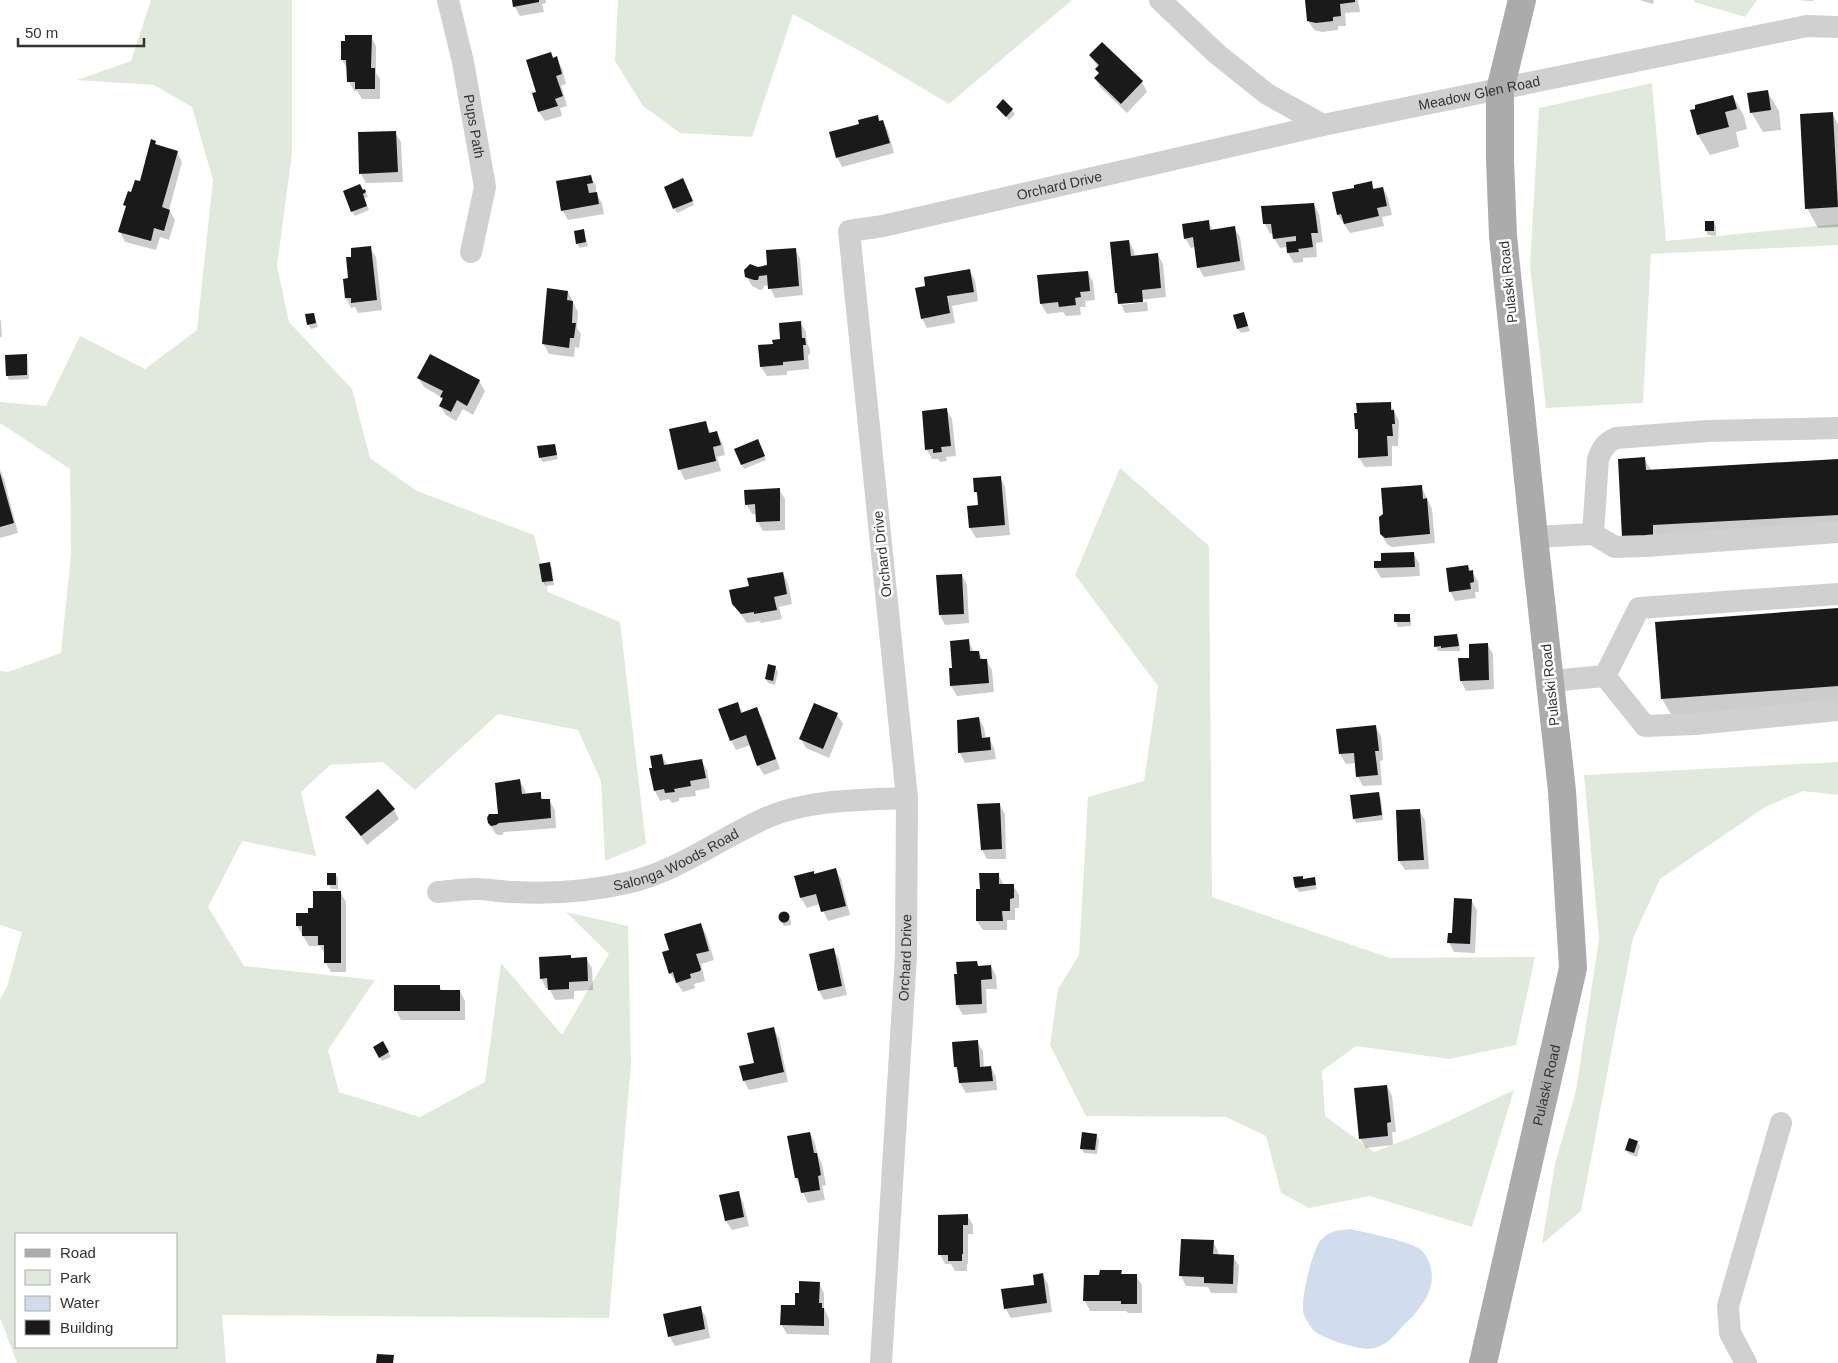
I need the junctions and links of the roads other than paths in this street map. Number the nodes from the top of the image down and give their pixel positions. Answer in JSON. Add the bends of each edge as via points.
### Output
{"nodes":[{"id":1,"x":448,"y":0,"type":"edge"},
{"id":2,"x":1160,"y":0,"type":"edge"},
{"id":3,"x":1522,"y":0,"type":"edge"},
{"id":4,"x":1838,"y":27,"type":"edge"},
{"id":5,"x":1500,"y":90,"type":"junction"},
{"id":6,"x":1323,"y":124,"type":"junction"},
{"id":7,"x":471,"y":252,"type":"dead end"},
{"id":8,"x":1838,"y":428,"type":"edge"},
{"id":9,"x":1838,"y":532,"type":"edge"},
{"id":10,"x":1593,"y":534,"type":"junction"},
{"id":11,"x":1534,"y":537,"type":"junction"},
{"id":12,"x":1838,"y":594,"type":"edge"},
{"id":13,"x":1604,"y":676,"type":"junction"},
{"id":14,"x":1550,"y":681,"type":"junction"},
{"id":15,"x":1838,"y":710,"type":"edge"},
{"id":16,"x":907,"y":798,"type":"junction"},
{"id":17,"x":438,"y":892,"type":"dead end"},
{"id":18,"x":1781,"y":1123,"type":"dead end"},
{"id":19,"x":881,"y":1363,"type":"edge"},
{"id":20,"x":1483,"y":1363,"type":"edge"},
{"id":21,"x":1746,"y":1363,"type":"edge"}],
"edges":[{"from":1,"to":7,"type":"street","name":"Pups Path","via":[[463,62],[485,187]]},
{"from":2,"to":6,"type":"street","via":[[1267,94]]},
{"from":3,"to":5,"type":"main road","name":"Pulaski Road"},
{"from":4,"to":5,"type":"street","name":"Meadow Glen Road","via":[[1807,26]]},
{"from":5,"to":6,"type":"street","name":"Meadow Glen Road"},
{"from":5,"to":11,"type":"main road","name":"Pulaski Road","via":[[1503,236]]},
{"from":6,"to":16,"type":"street","name":"Orchard Drive","via":[[893,224],[849,231]]},
{"from":8,"to":10,"type":"street","via":[[1708,431],[1616,438],[1607,442],[1598,459]]},
{"from":9,"to":10,"type":"street","via":[[1615,547]]},
{"from":10,"to":11,"type":"street"},
{"from":11,"to":14,"type":"main road","name":"Pulaski Road"},
{"from":12,"to":13,"type":"street","via":[[1639,608]]},
{"from":13,"to":14,"type":"street"},
{"from":13,"to":15,"type":"street","via":[[1644,726]]},
{"from":14,"to":20,"type":"main road","name":"Pulaski Road","via":[[1562,791],[1573,968]]},
{"from":16,"to":17,"type":"street","name":"Salonga Woods Road","via":[[808,806],[770,817],[676,866],[631,882],[576,891],[477,889]]},
{"from":16,"to":19,"type":"street","name":"Orchard Drive","via":[[906,956]]},
{"from":18,"to":21,"type":"street","via":[[1728,1306],[1730,1333]]}]}
